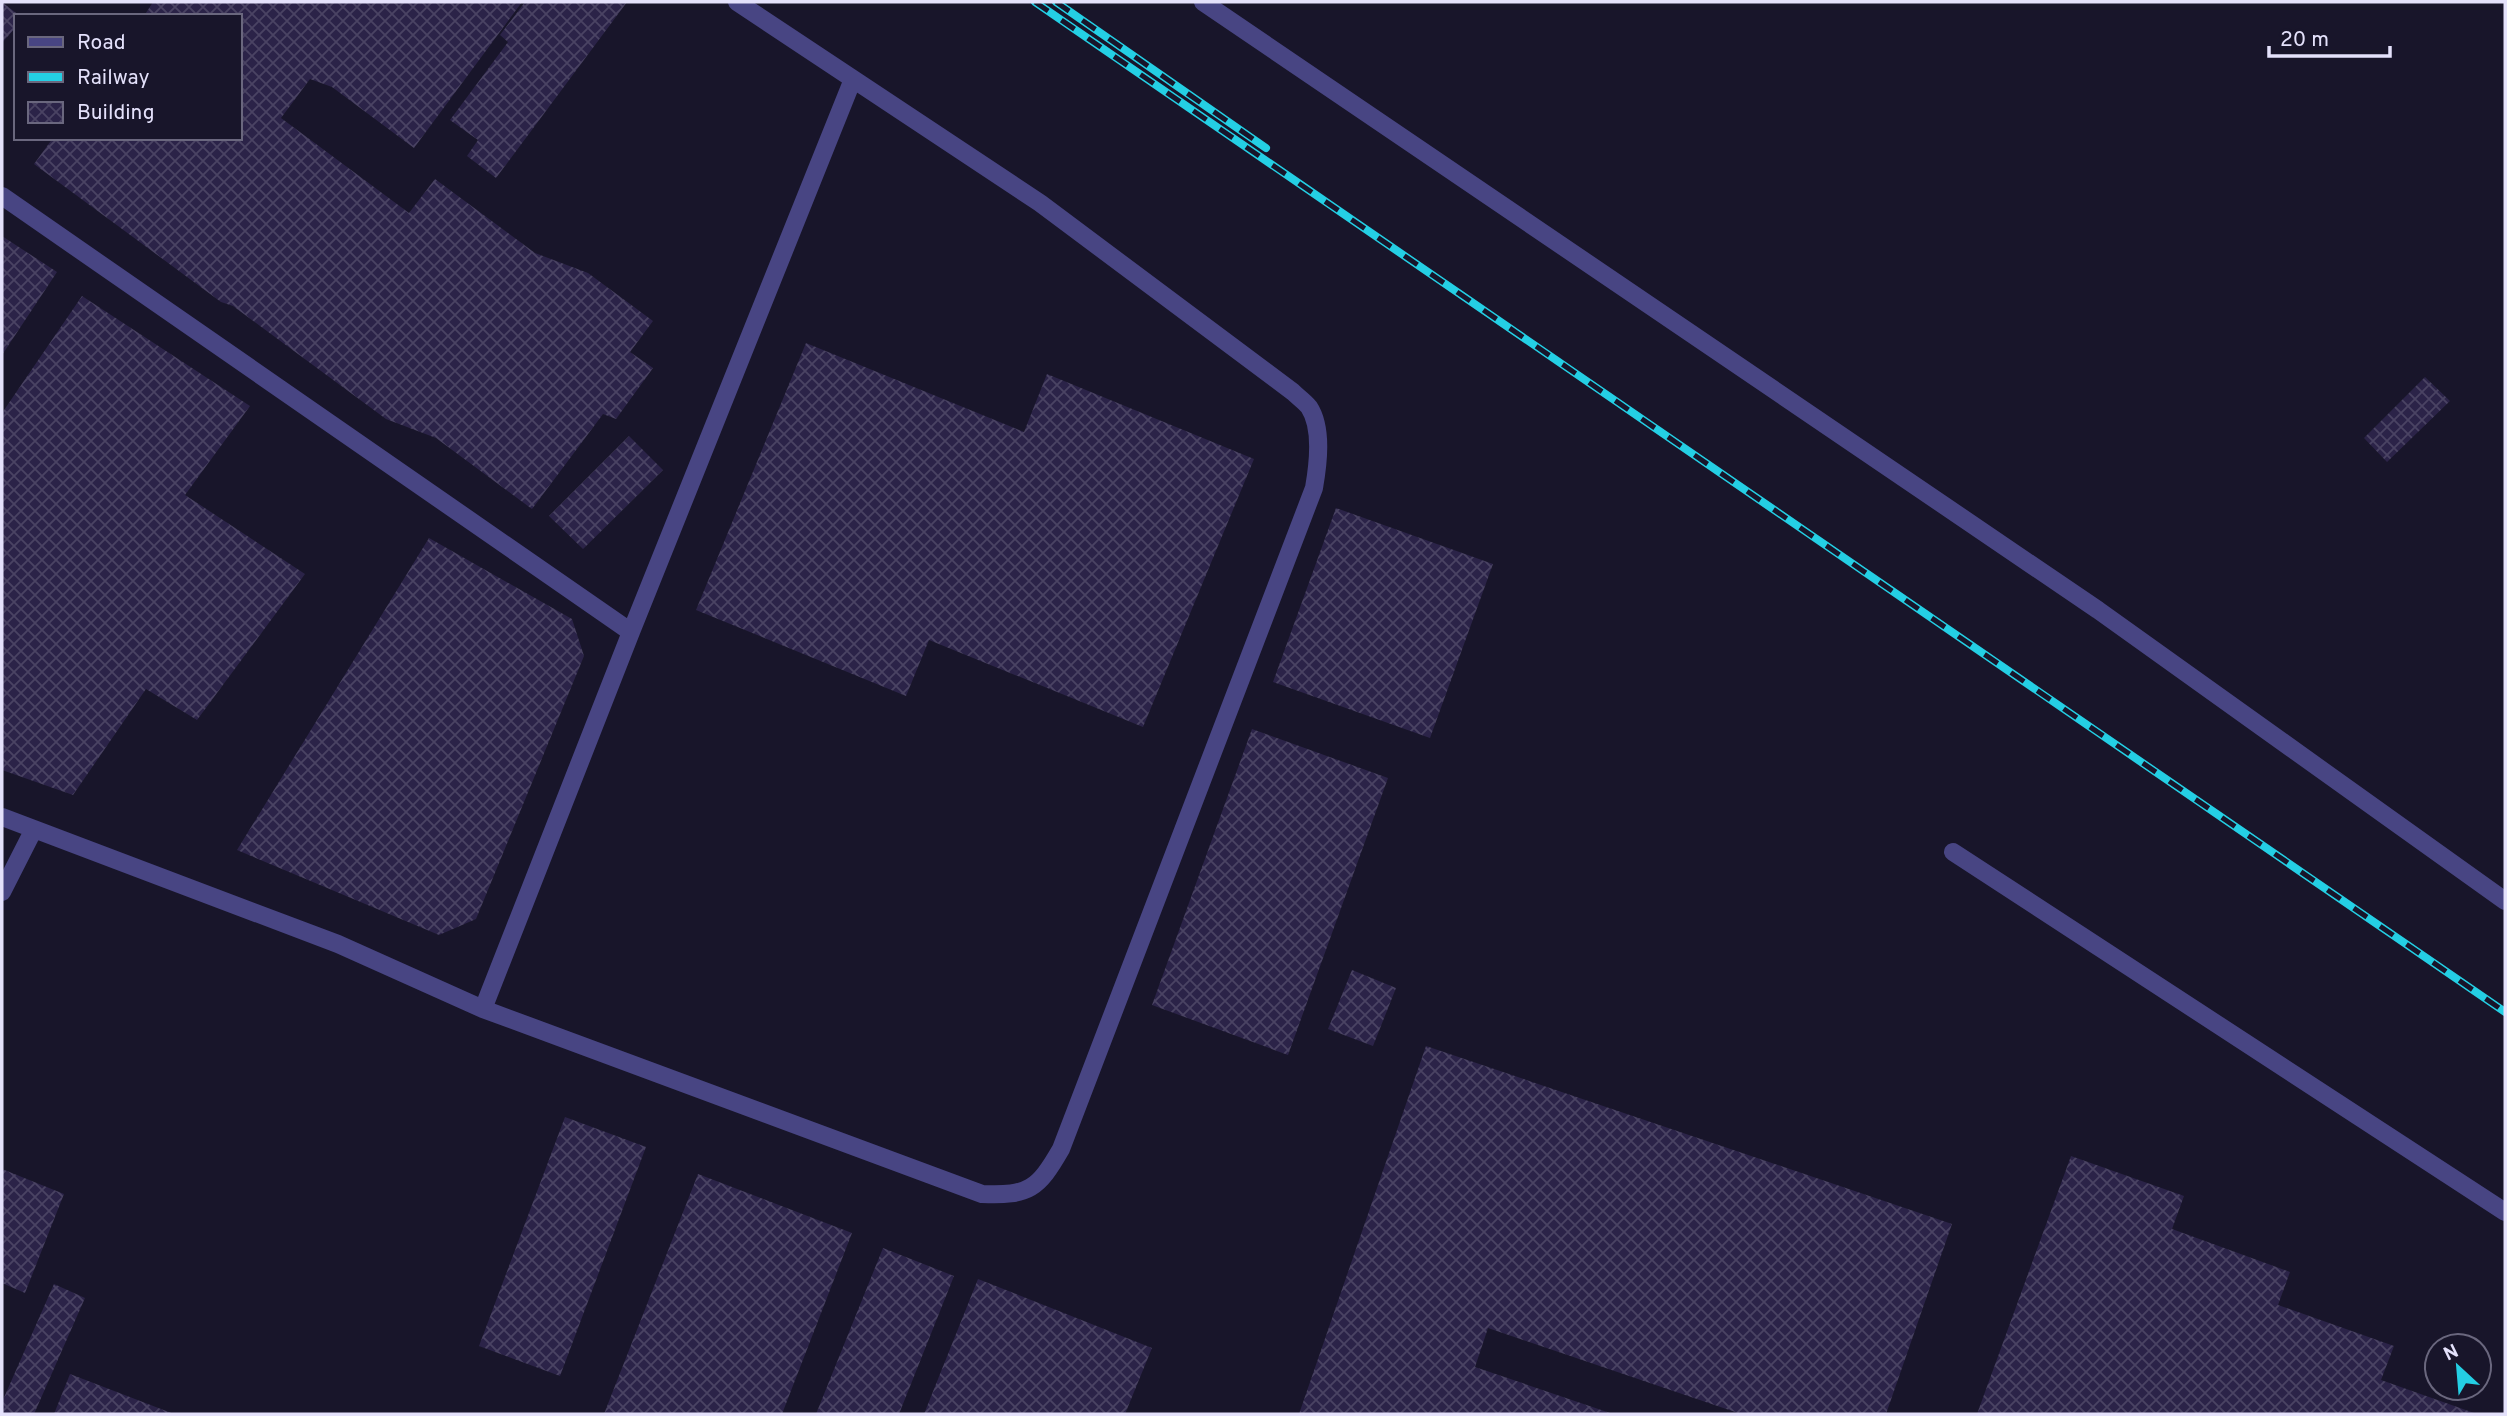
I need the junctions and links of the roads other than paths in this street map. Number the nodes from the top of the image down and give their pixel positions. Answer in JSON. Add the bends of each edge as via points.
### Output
{"nodes":[{"id":1,"x":737,"y":2,"type":"edge"},
{"id":2,"x":1203,"y":2,"type":"edge"},
{"id":3,"x":853,"y":79,"type":"junction"},
{"id":4,"x":2,"y":196,"type":"edge"},
{"id":5,"x":631,"y":632,"type":"junction"},
{"id":6,"x":2,"y":817,"type":"edge"},
{"id":7,"x":34,"y":828,"type":"junction"},
{"id":8,"x":1953,"y":852,"type":"dead end"},
{"id":9,"x":2,"y":892,"type":"edge"},
{"id":10,"x":2505,"y":901,"type":"edge"},
{"id":11,"x":483,"y":1009,"type":"junction"},
{"id":12,"x":2505,"y":1212,"type":"edge"}],
"edges":[{"from":1,"to":3,"type":"street"},
{"from":2,"to":10,"type":"street","via":[[2098,610]]},
{"from":3,"to":5,"type":"street"},
{"from":3,"to":11,"type":"street","via":[[1040,202],[1293,392],[1310,408],[1318,437],[1314,488],[1061,1149],[1047,1173],[1027,1190],[982,1194]]},
{"from":4,"to":5,"type":"street"},
{"from":5,"to":11,"type":"street"},
{"from":6,"to":7,"type":"street"},
{"from":7,"to":9,"type":"street"},
{"from":7,"to":11,"type":"street","via":[[338,944]]},
{"from":8,"to":12,"type":"street"}]}
